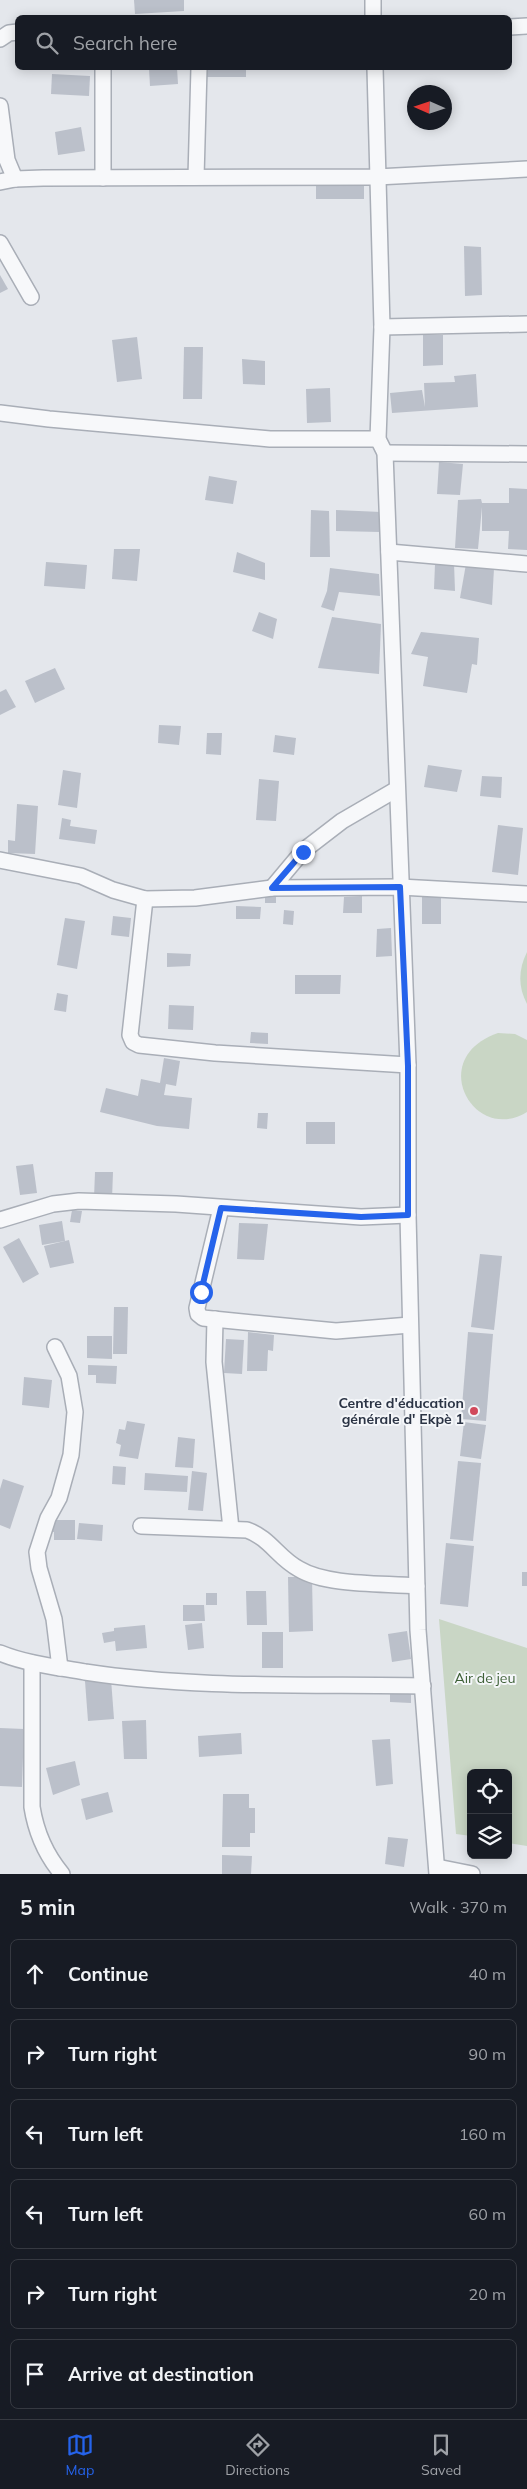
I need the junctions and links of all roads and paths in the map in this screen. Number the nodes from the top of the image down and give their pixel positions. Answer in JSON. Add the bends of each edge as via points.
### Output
{"nodes":[{"id":1,"x":373,"y":0,"type":"edge"},
{"id":2,"x":373,"y":15,"type":"edge"},
{"id":3,"x":527,"y":26,"type":"edge"},
{"id":4,"x":512,"y":28,"type":"edge"},
{"id":5,"x":15,"y":32,"type":"edge"},
{"id":6,"x":0,"y":39,"type":"edge"},
{"id":7,"x":103,"y":70,"type":"edge"},
{"id":8,"x":199,"y":70,"type":"edge"},
{"id":9,"x":375,"y":70,"type":"edge"},
{"id":10,"x":0,"y":106,"type":"edge"},
{"id":11,"x":527,"y":169,"type":"edge"},
{"id":12,"x":377,"y":176,"type":"junction"},
{"id":13,"x":196,"y":177,"type":"junction"},
{"id":14,"x":15,"y":178,"type":"junction"},
{"id":15,"x":103,"y":178,"type":"junction"},
{"id":16,"x":0,"y":182,"type":"edge"},
{"id":17,"x":0,"y":243,"type":"edge"},
{"id":18,"x":31,"y":297,"type":"dead end"},
{"id":19,"x":527,"y":324,"type":"edge"},
{"id":20,"x":382,"y":327,"type":"junction"},
{"id":21,"x":0,"y":413,"type":"edge"},
{"id":22,"x":382,"y":446,"type":"junction"},
{"id":23,"x":527,"y":454,"type":"edge"},
{"id":24,"x":389,"y":552,"type":"junction"},
{"id":25,"x":527,"y":564,"type":"edge"},
{"id":26,"x":397,"y":789,"type":"junction"},
{"id":27,"x":0,"y":860,"type":"edge"},
{"id":28,"x":400,"y":887,"type":"junction"},
{"id":29,"x":272,"y":888,"type":"junction"},
{"id":30,"x":527,"y":894,"type":"edge"},
{"id":31,"x":145,"y":899,"type":"junction"},
{"id":32,"x":408,"y":1066,"type":"junction"},
{"id":33,"x":221,"y":1208,"type":"junction"},
{"id":34,"x":408,"y":1215,"type":"junction"},
{"id":35,"x":0,"y":1220,"type":"edge"},
{"id":36,"x":215,"y":1319,"type":"junction"},
{"id":37,"x":410,"y":1324,"type":"junction"},
{"id":38,"x":55,"y":1348,"type":"dead end"},
{"id":39,"x":141,"y":1526,"type":"dead end"},
{"id":40,"x":231,"y":1529,"type":"junction"},
{"id":41,"x":417,"y":1586,"type":"junction"},
{"id":42,"x":0,"y":1653,"type":"edge"},
{"id":43,"x":32,"y":1663,"type":"junction"},
{"id":44,"x":60,"y":1668,"type":"junction"},
{"id":45,"x":423,"y":1686,"type":"junction"},
{"id":46,"x":437,"y":1870,"type":"edge"},
{"id":47,"x":62,"y":1874,"type":"edge"},
{"id":48,"x":472,"y":1874,"type":"edge"}],
"edges":[{"from":1,"to":2,"type":"street"},
{"from":3,"to":4,"type":"street"},
{"from":5,"to":6,"type":"street"},
{"from":7,"to":15,"type":"street"},
{"from":8,"to":13,"type":"street"},
{"from":9,"to":12,"type":"street"},
{"from":10,"to":14,"type":"street","via":[[7,160]]},
{"from":11,"to":12,"type":"street"},
{"from":12,"to":13,"type":"street"},
{"from":12,"to":20,"type":"street"},
{"from":13,"to":15,"type":"street"},
{"from":14,"to":15,"type":"street"},
{"from":14,"to":16,"type":"street"},
{"from":17,"to":18,"type":"street"},
{"from":19,"to":20,"type":"street"},
{"from":20,"to":22,"type":"street"},
{"from":21,"to":22,"type":"street","via":[[270,439]]},
{"from":22,"to":23,"type":"street"},
{"from":22,"to":24,"type":"street"},
{"from":24,"to":25,"type":"street"},
{"from":24,"to":26,"type":"street"},
{"from":26,"to":28,"type":"street"},
{"from":26,"to":29,"type":"street","via":[[342,821],[303,852]]},
{"from":27,"to":31,"type":"street","via":[[81,876]]},
{"from":28,"to":29,"type":"street"},
{"from":28,"to":30,"type":"street"},
{"from":28,"to":32,"type":"street"},
{"from":29,"to":31,"type":"street","via":[[195,898]]},
{"from":31,"to":32,"type":"street","via":[[130,1035],[132,1042],[215,1053]]},
{"from":32,"to":34,"type":"street"},
{"from":33,"to":34,"type":"street","via":[[361,1217]]},
{"from":33,"to":35,"type":"street","via":[[79,1202],[53,1204]]},
{"from":33,"to":36,"type":"street","via":[[197,1308],[203,1318]]},
{"from":34,"to":37,"type":"street"},
{"from":36,"to":37,"type":"street","via":[[336,1331]]},
{"from":36,"to":40,"type":"street","via":[[214,1362]]},
{"from":37,"to":41,"type":"street"},
{"from":38,"to":44,"type":"street","via":[[69,1376],[75,1412],[71,1455],[38,1552],[39,1568],[54,1619]]},
{"from":39,"to":40,"type":"street"},
{"from":40,"to":41,"type":"street","via":[[260,1534],[296,1568],[311,1576]]},
{"from":41,"to":45,"type":"street"},
{"from":42,"to":43,"type":"street"},
{"from":43,"to":44,"type":"street"},
{"from":43,"to":47,"type":"street","via":[[34,1823],[52,1861]]},
{"from":44,"to":45,"type":"street","via":[[127,1678],[195,1683]]},
{"from":45,"to":46,"type":"street"},
{"from":46,"to":48,"type":"street"}]}
